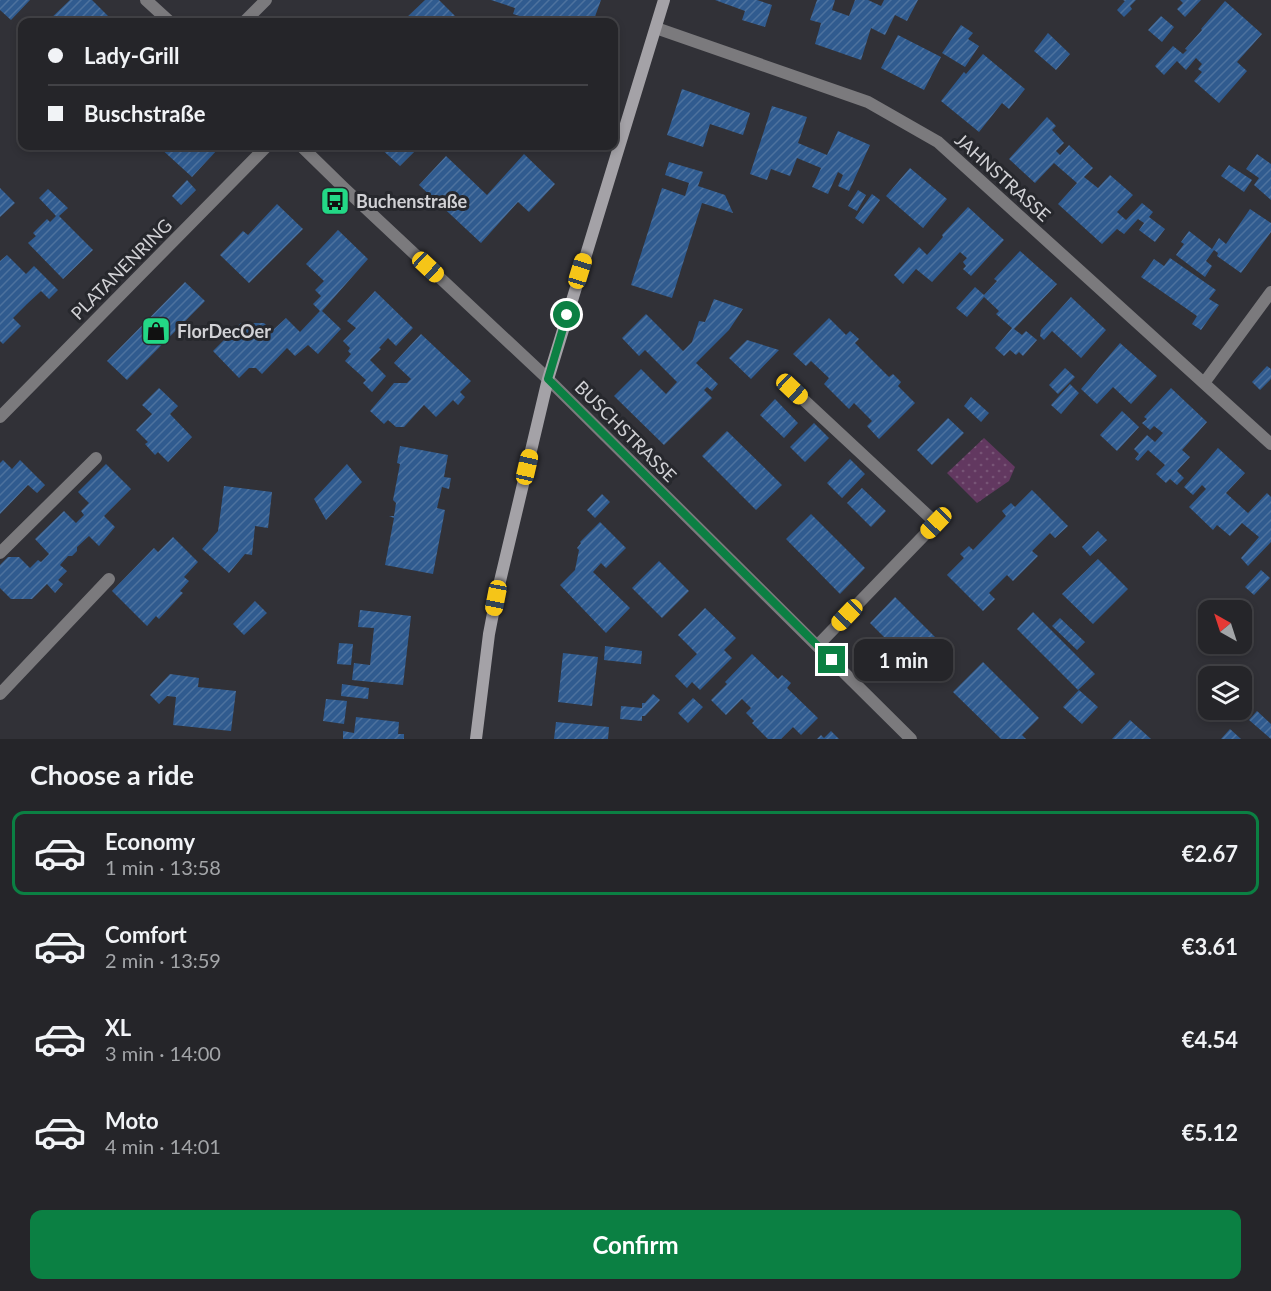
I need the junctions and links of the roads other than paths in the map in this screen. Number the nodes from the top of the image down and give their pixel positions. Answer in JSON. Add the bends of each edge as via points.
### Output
{"nodes":[{"id":1,"x":146,"y":0,"type":"edge"},
{"id":2,"x":266,"y":0,"type":"edge"},
{"id":3,"x":664,"y":0,"type":"edge"},
{"id":4,"x":166,"y":18,"type":"edge"},
{"id":5,"x":248,"y":18,"type":"edge"},
{"id":6,"x":656,"y":28,"type":"junction"},
{"id":7,"x":263,"y":150,"type":"edge"},
{"id":8,"x":305,"y":150,"type":"edge"},
{"id":9,"x":1271,"y":292,"type":"edge"},
{"id":10,"x":548,"y":379,"type":"junction"},
{"id":11,"x":1204,"y":383,"type":"junction"},
{"id":12,"x":792,"y":389,"type":"dead end"},
{"id":13,"x":0,"y":417,"type":"edge"},
{"id":14,"x":1271,"y":444,"type":"edge"},
{"id":15,"x":96,"y":458,"type":"dead end"},
{"id":16,"x":0,"y":553,"type":"edge"},
{"id":17,"x":109,"y":579,"type":"dead end"},
{"id":18,"x":818,"y":645,"type":"junction"},
{"id":19,"x":0,"y":694,"type":"edge"},
{"id":20,"x":476,"y":739,"type":"edge"},
{"id":21,"x":911,"y":739,"type":"edge"}],
"edges":[{"from":1,"to":4,"type":"street"},
{"from":2,"to":5,"type":"street"},
{"from":3,"to":6,"type":"main road"},
{"from":6,"to":10,"type":"main road"},
{"from":6,"to":11,"type":"street","name":"JAHNSTRASSE","via":[[868,102],[938,142]]},
{"from":7,"to":13,"type":"street","name":"PLATANENRING"},
{"from":8,"to":10,"type":"street","name":"BUSCHSTRASSE"},
{"from":9,"to":11,"type":"street"},
{"from":10,"to":18,"type":"street","name":"BUSCHSTRASSE"},
{"from":10,"to":20,"type":"main road","via":[[496,598]]},
{"from":11,"to":14,"type":"street","name":"JAHNSTRASSE"},
{"from":12,"to":18,"type":"street","via":[[936,523]]},
{"from":15,"to":16,"type":"street"},
{"from":17,"to":19,"type":"street"},
{"from":18,"to":21,"type":"street","name":"BUSCHSTRASSE"}]}
